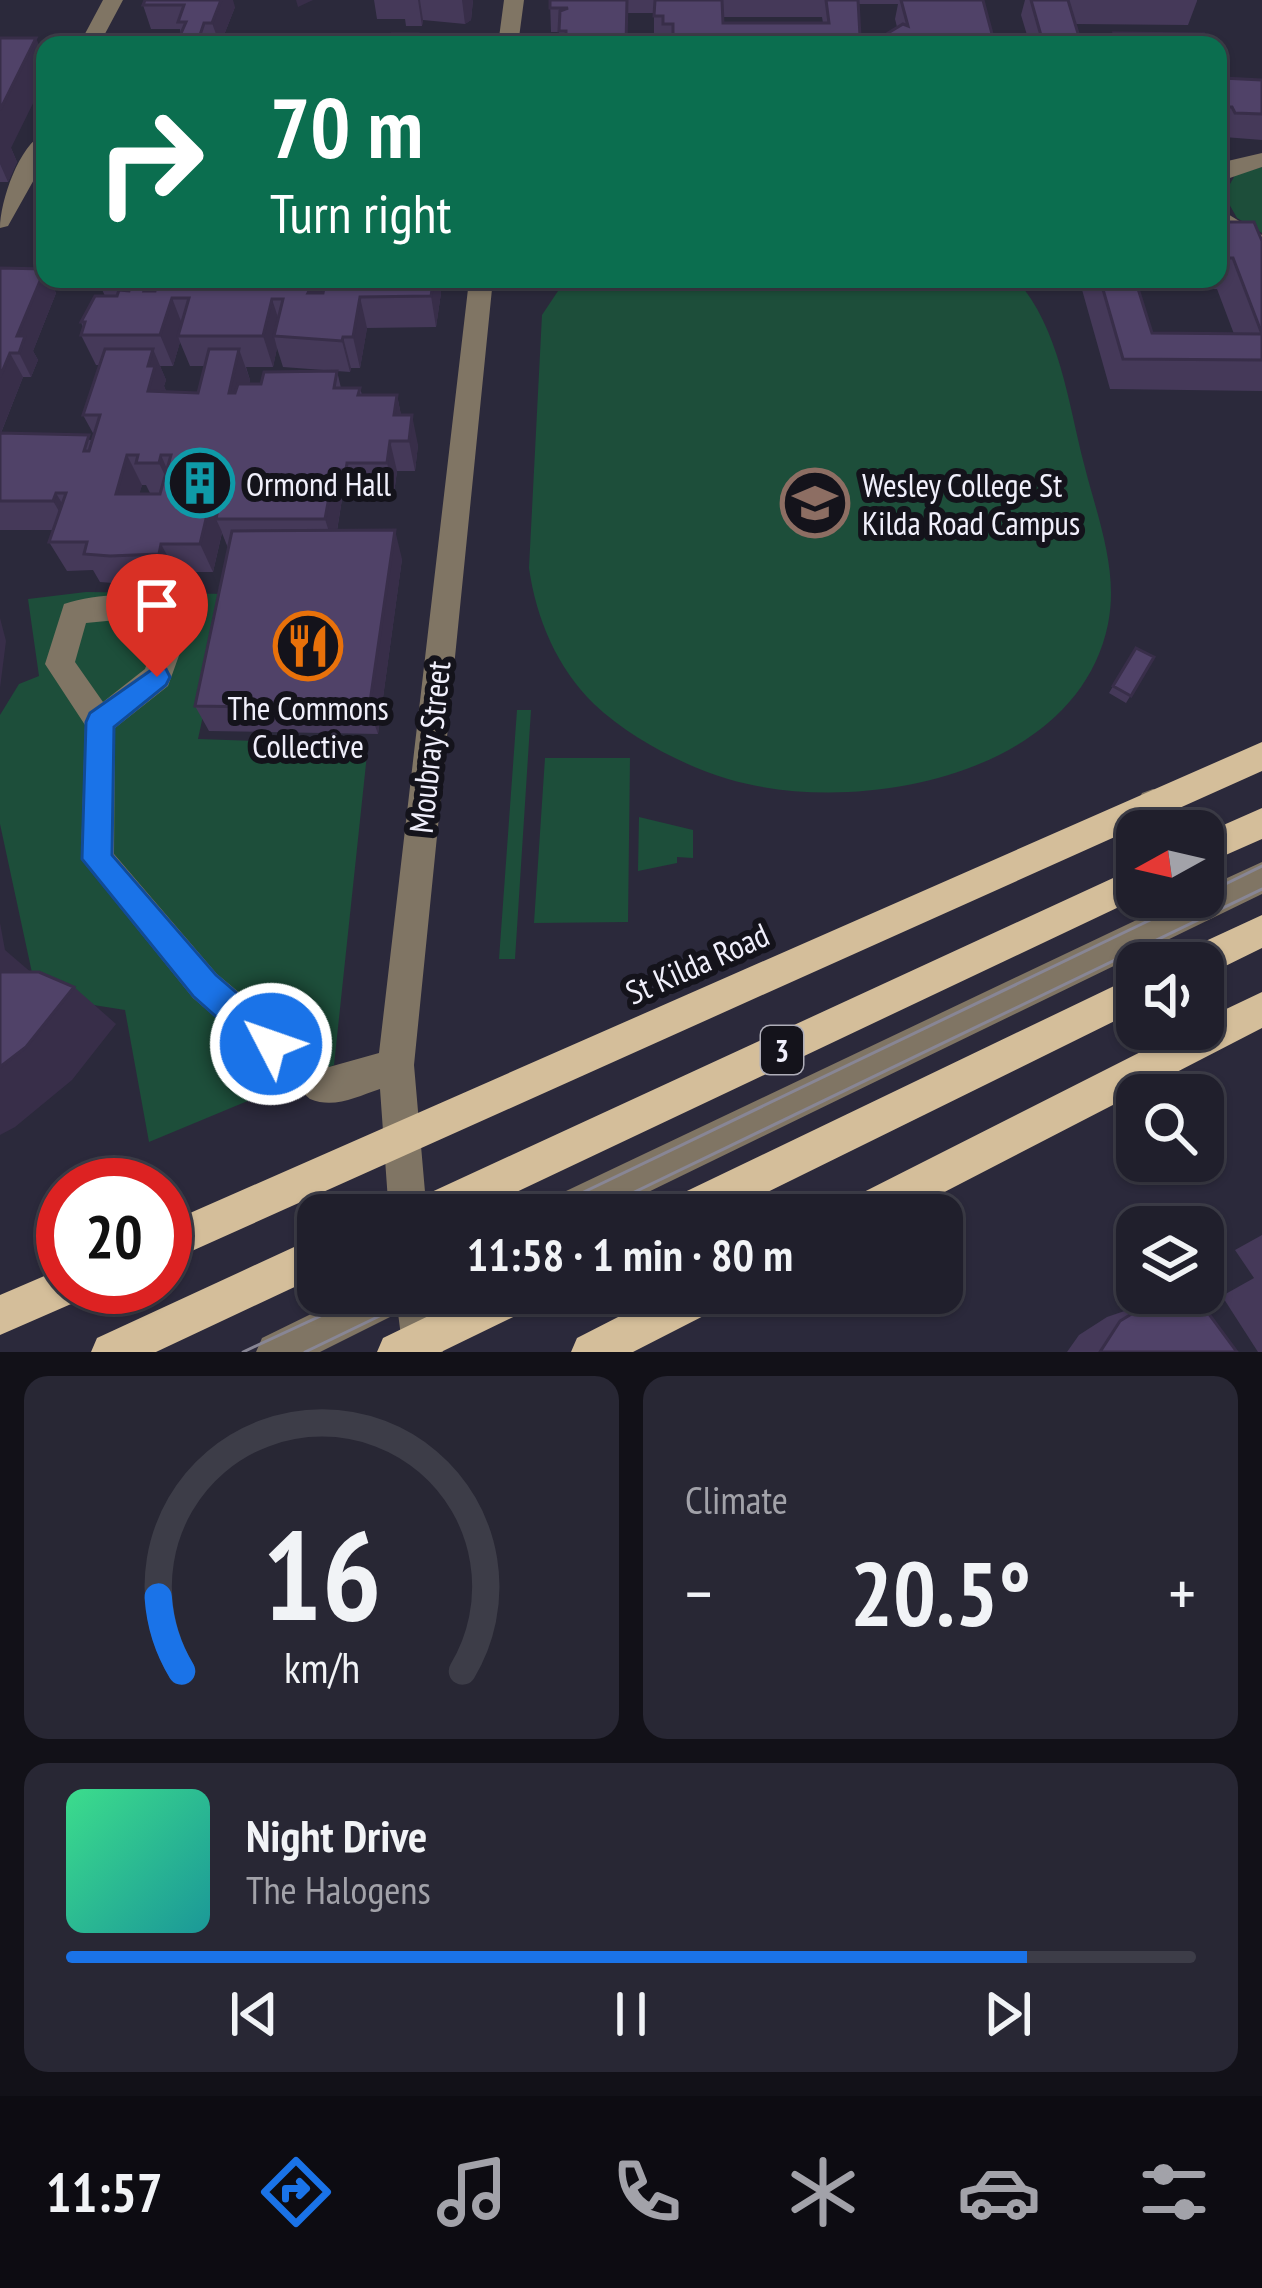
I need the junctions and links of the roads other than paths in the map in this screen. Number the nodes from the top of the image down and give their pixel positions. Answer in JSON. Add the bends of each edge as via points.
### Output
{"nodes":[{"id":1,"x":113,"y":0,"type":"edge"},
{"id":2,"x":514,"y":0,"type":"edge"},
{"id":3,"x":94,"y":36,"type":"edge"},
{"id":4,"x":509,"y":36,"type":"edge"},
{"id":5,"x":36,"y":156,"type":"edge"},
{"id":6,"x":0,"y":221,"type":"edge"},
{"id":7,"x":1227,"y":226,"type":"edge"},
{"id":8,"x":1262,"y":244,"type":"edge"},
{"id":9,"x":480,"y":288,"type":"edge"},
{"id":10,"x":100,"y":722,"type":"dead end"},
{"id":11,"x":1262,"y":755,"type":"edge"},
{"id":12,"x":1174,"y":810,"type":"edge"},
{"id":13,"x":1262,"y":823,"type":"edge"},
{"id":14,"x":1116,"y":837,"type":"edge"},
{"id":15,"x":1224,"y":840,"type":"edge"},
{"id":16,"x":1262,"y":877,"type":"edge"},
{"id":17,"x":1116,"y":892,"type":"edge"},
{"id":18,"x":1262,"y":931,"type":"edge"},
{"id":19,"x":1224,"y":949,"type":"edge"},
{"id":20,"x":1116,"y":1002,"type":"edge"},
{"id":21,"x":1262,"y":1010,"type":"edge"},
{"id":22,"x":395,"y":1064,"type":"junction"},
{"id":23,"x":401,"y":1142,"type":"junction"},
{"id":24,"x":407,"y":1194,"type":"edge"},
{"id":25,"x":471,"y":1194,"type":"edge"},
{"id":26,"x":603,"y":1194,"type":"edge"},
{"id":27,"x":723,"y":1194,"type":"edge"},
{"id":28,"x":901,"y":1194,"type":"edge"},
{"id":29,"x":192,"y":1232,"type":"edge"},
{"id":30,"x":297,"y":1266,"type":"edge"},
{"id":31,"x":36,"y":1299,"type":"edge"},
{"id":32,"x":354,"y":1314,"type":"edge"},
{"id":33,"x":415,"y":1314,"type":"edge"},
{"id":34,"x":480,"y":1314,"type":"edge"},
{"id":35,"x":666,"y":1314,"type":"edge"},
{"id":36,"x":0,"y":1315,"type":"edge"},
{"id":37,"x":414,"y":1348,"type":"edge"},
{"id":38,"x":111,"y":1352,"type":"edge"},
{"id":39,"x":276,"y":1352,"type":"edge"},
{"id":40,"x":592,"y":1352,"type":"edge"}],
"edges":[{"from":1,"to":3,"type":"street"},
{"from":2,"to":4,"type":"street"},
{"from":5,"to":6,"type":"street"},
{"from":7,"to":8,"type":"street"},
{"from":9,"to":22,"type":"street","name":"Moubray Street"},
{"from":10,"to":22,"type":"street","via":[[97,859],[205,986],[323,1086]]},
{"from":11,"to":12,"type":"main road","name":"St Kilda Road"},
{"from":13,"to":15,"type":"main road"},
{"from":14,"to":23,"type":"main road","name":"St Kilda Road"},
{"from":16,"to":26,"type":"street"},
{"from":17,"to":25,"type":"main road","number":"3"},
{"from":18,"to":19,"type":"main road"},
{"from":20,"to":27,"type":"main road"},
{"from":21,"to":28,"type":"main road"},
{"from":22,"to":23,"type":"street","name":"Moubray Street"},
{"from":23,"to":24,"type":"street","name":"Moubray Street"},
{"from":23,"to":29,"type":"main road","name":"St Kilda Road"},
{"from":30,"to":38,"type":"main road"},
{"from":31,"to":36,"type":"main road"},
{"from":32,"to":39,"type":"street"},
{"from":33,"to":37,"type":"street"},
{"from":34,"to":37,"type":"main road"},
{"from":35,"to":40,"type":"main road"}]}
